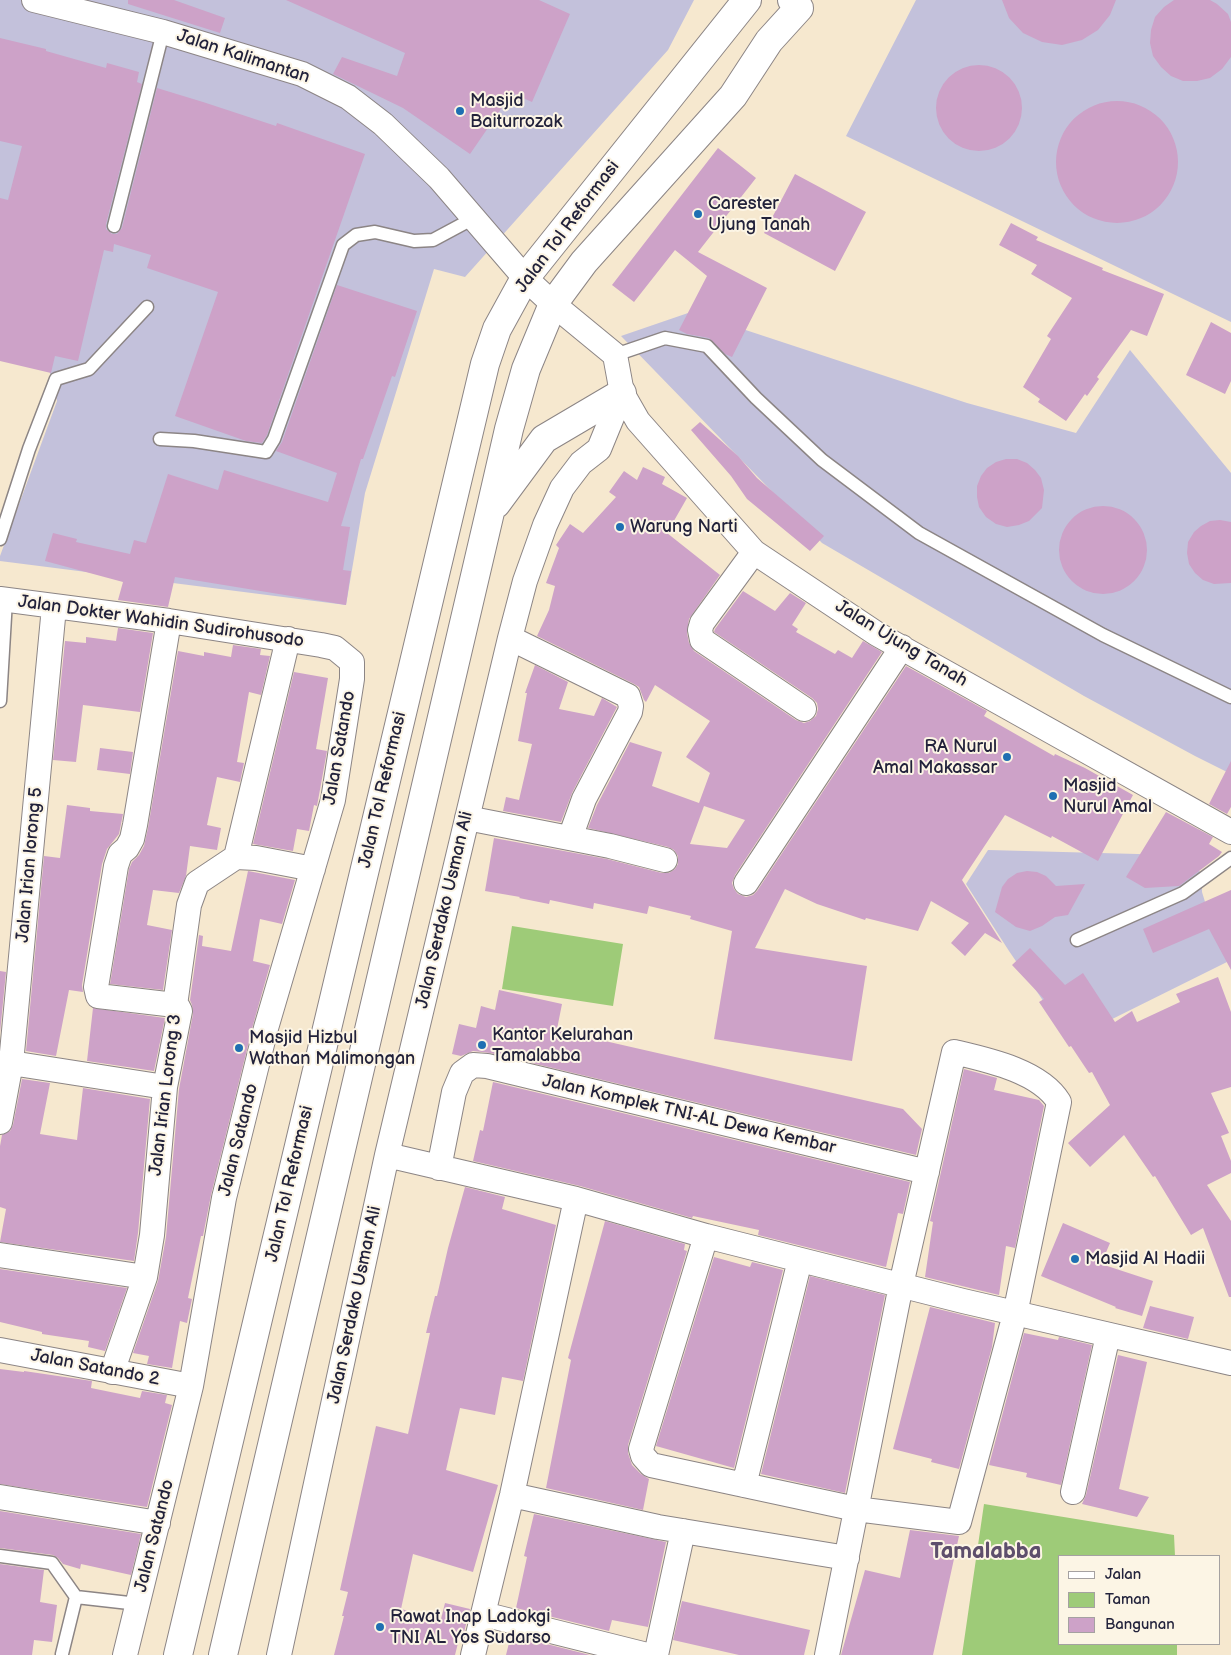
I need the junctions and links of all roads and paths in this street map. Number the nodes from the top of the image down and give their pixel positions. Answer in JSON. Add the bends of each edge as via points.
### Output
{"nodes":[{"id":1,"x":34,"y":0,"type":"edge"},
{"id":2,"x":740,"y":3,"type":"edge"},
{"id":3,"x":799,"y":3,"type":"edge"},
{"id":4,"x":163,"y":32,"type":"junction"},
{"id":5,"x":769,"y":41,"type":"junction"},
{"id":6,"x":474,"y":218,"type":"junction"},
{"id":7,"x":114,"y":226,"type":"dead end"},
{"id":8,"x":525,"y":278,"type":"junction"},
{"id":9,"x":553,"y":304,"type":"junction"},
{"id":10,"x":147,"y":307,"type":"dead end"},
{"id":11,"x":616,"y":355,"type":"junction"},
{"id":12,"x":622,"y":393,"type":"junction"},
{"id":13,"x":160,"y":439,"type":"dead end"},
{"id":14,"x":490,"y":512,"type":"junction"},
{"id":15,"x":0,"y":539,"type":"edge"},
{"id":16,"x":754,"y":552,"type":"junction"},
{"id":17,"x":3,"y":600,"type":"edge"},
{"id":18,"x":54,"y":607,"type":"junction"},
{"id":19,"x":169,"y":621,"type":"junction"},
{"id":20,"x":510,"y":638,"type":"junction"},
{"id":21,"x":288,"y":640,"type":"junction"},
{"id":22,"x":321,"y":645,"type":"joint"},
{"id":23,"x":902,"y":647,"type":"junction"},
{"id":24,"x":1231,"y":697,"type":"edge"},
{"id":25,"x":0,"y":700,"type":"edge"},
{"id":26,"x":804,"y":709,"type":"dead end"},
{"id":27,"x":467,"y":818,"type":"junction"},
{"id":28,"x":1231,"y":832,"type":"edge"},
{"id":29,"x":570,"y":838,"type":"junction"},
{"id":30,"x":236,"y":857,"type":"junction"},
{"id":31,"x":1231,"y":858,"type":"edge"},
{"id":32,"x":665,"y":860,"type":"dead end"},
{"id":33,"x":313,"y":869,"type":"junction"},
{"id":34,"x":746,"y":883,"type":"dead end"},
{"id":35,"x":1077,"y":940,"type":"dead end"},
{"id":36,"x":175,"y":1005,"type":"junction"},
{"id":37,"x":11,"y":1064,"type":"junction"},
{"id":38,"x":165,"y":1086,"type":"junction"},
{"id":39,"x":0,"y":1122,"type":"edge"},
{"id":40,"x":387,"y":1156,"type":"junction"},
{"id":41,"x":439,"y":1168,"type":"junction"},
{"id":42,"x":927,"y":1172,"type":"junction"},
{"id":43,"x":576,"y":1199,"type":"junction"},
{"id":44,"x":706,"y":1236,"type":"junction"},
{"id":45,"x":0,"y":1255,"type":"edge"},
{"id":46,"x":800,"y":1260,"type":"junction"},
{"id":47,"x":145,"y":1277,"type":"junction"},
{"id":48,"x":901,"y":1285,"type":"junction"},
{"id":49,"x":1015,"y":1314,"type":"junction"},
{"id":50,"x":1108,"y":1335,"type":"junction"},
{"id":51,"x":0,"y":1350,"type":"edge"},
{"id":52,"x":1231,"y":1363,"type":"edge"},
{"id":53,"x":112,"y":1372,"type":"junction"},
{"id":54,"x":191,"y":1386,"type":"junction"},
{"id":55,"x":744,"y":1485,"type":"junction"},
{"id":56,"x":1073,"y":1492,"type":"dead end"},
{"id":57,"x":512,"y":1495,"type":"junction"},
{"id":58,"x":0,"y":1497,"type":"edge"},
{"id":59,"x":856,"y":1510,"type":"junction"},
{"id":60,"x":158,"y":1523,"type":"junction"},
{"id":61,"x":683,"y":1531,"type":"junction"},
{"id":62,"x":0,"y":1556,"type":"edge"},
{"id":63,"x":846,"y":1558,"type":"junction"},
{"id":64,"x":76,"y":1597,"type":"junction"},
{"id":65,"x":138,"y":1604,"type":"junction"},
{"id":66,"x":483,"y":1614,"type":"junction"},
{"id":67,"x":63,"y":1655,"type":"edge"},
{"id":68,"x":125,"y":1655,"type":"edge"},
{"id":69,"x":178,"y":1655,"type":"edge"},
{"id":70,"x":223,"y":1655,"type":"edge"},
{"id":71,"x":279,"y":1655,"type":"edge"},
{"id":72,"x":472,"y":1655,"type":"edge"},
{"id":73,"x":647,"y":1655,"type":"edge"},
{"id":74,"x":656,"y":1655,"type":"edge"},
{"id":75,"x":827,"y":1655,"type":"edge"}],
"edges":[{"from":1,"to":4,"type":"street","name":"Jalan Kalimantan"},
{"from":2,"to":5,"type":"highway"},
{"from":2,"to":8,"type":"highway","name":"Jalan Tol Reformasi"},
{"from":3,"to":5,"type":"highway","name":"Jalan Tol Reformasi"},
{"from":4,"to":6,"type":"street","name":"Jalan Kalimantan","via":[[302,74],[348,97],[383,124],[432,171]]},
{"from":4,"to":7,"type":"lane"},
{"from":5,"to":9,"type":"highway","name":"Jalan Tol Reformasi","via":[[733,96],[584,262]]},
{"from":6,"to":8,"type":"street","name":"Jalan Kalimantan"},
{"from":6,"to":13,"type":"lane","via":[[432,240],[414,241],[375,232],[356,235],[343,245],[274,439],[266,452]]},
{"from":8,"to":9,"type":"street","name":"Jalan Kalimantan"},
{"from":8,"to":69,"type":"highway","name":"Jalan Tol Reformasi","via":[[498,329],[485,364]]},
{"from":9,"to":11,"type":"street","name":"Jalan Kalimantan"},
{"from":9,"to":14,"type":"highway","name":"Jalan Tol Reformasi","via":[[526,369]]},
{"from":10,"to":15,"type":"lane","via":[[89,369],[56,379]]},
{"from":11,"to":12,"type":"street"},
{"from":11,"to":24,"type":"lane","via":[[666,338],[707,346],[822,460],[919,533],[1103,635]]},
{"from":12,"to":14,"type":"highway","via":[[544,440]]},
{"from":12,"to":16,"type":"street","name":"Jalan Ujung Tanah","via":[[638,420]]},
{"from":12,"to":20,"type":"street","name":"Jalan Serdako Usman Ali","via":[[599,449],[581,463],[562,488],[545,525],[525,581]]},
{"from":14,"to":70,"type":"highway","name":"Jalan Tol Reformasi"},
{"from":16,"to":23,"type":"street","name":"Jalan Ujung Tanah","via":[[877,634]]},
{"from":16,"to":26,"type":"street","via":[[702,623],[702,640]]},
{"from":17,"to":18,"type":"street","name":"Jalan Dokter Wahidin Sudirohusodo"},
{"from":17,"to":25,"type":"lane"},
{"from":18,"to":19,"type":"street","name":"Jalan Dokter Wahidin Sudirohusodo"},
{"from":18,"to":37,"type":"street","name":"Jalan Irian lorong 5"},
{"from":19,"to":21,"type":"street","name":"Jalan Dokter Wahidin Sudirohusodo"},
{"from":19,"to":36,"type":"street","name":"Jalan Irian Lorong 3","via":[[135,825],[132,839],[120,854],[116,866],[96,987],[98,996]]},
{"from":20,"to":27,"type":"street","name":"Jalan Serdako Usman Ali"},
{"from":20,"to":29,"type":"street","via":[[628,696],[630,700],[630,712],[584,799]]},
{"from":21,"to":22,"type":"street","name":"Jalan Dokter Wahidin Sudirohusodo"},
{"from":21,"to":30,"type":"street"},
{"from":22,"to":33,"type":"street","name":"Jalan Satando","via":[[335,648],[352,662],[352,679],[333,800]]},
{"from":23,"to":28,"type":"street","name":"Jalan Ujung Tanah"},
{"from":23,"to":34,"type":"street"},
{"from":27,"to":29,"type":"street"},
{"from":27,"to":40,"type":"street","name":"Jalan Serdako Usman Ali"},
{"from":29,"to":32,"type":"street"},
{"from":30,"to":33,"type":"street"},
{"from":30,"to":36,"type":"street","via":[[203,878],[194,890]]},
{"from":31,"to":35,"type":"lane","via":[[1183,893]]},
{"from":33,"to":54,"type":"street","name":"Jalan Satando","via":[[266,1028],[224,1198]]},
{"from":36,"to":38,"type":"street","name":"Jalan Irian Lorong 3","via":[[180,1011]]},
{"from":37,"to":38,"type":"street"},
{"from":37,"to":39,"type":"street","name":"Jalan Irian lorong 5"},
{"from":38,"to":47,"type":"street","name":"Jalan Irian Lorong 3","via":[[152,1235]]},
{"from":40,"to":41,"type":"street"},
{"from":40,"to":71,"type":"street","name":"Jalan Serdako Usman Ali"},
{"from":41,"to":42,"type":"street","name":"Jalan Komplek TNI-AL Dewa Kembar","via":[[454,1092],[462,1073],[473,1065]]},
{"from":41,"to":43,"type":"street"},
{"from":42,"to":48,"type":"street"},
{"from":42,"to":49,"type":"street","via":[[954,1052],[1019,1070],[1053,1093],[1059,1102]]},
{"from":43,"to":44,"type":"street"},
{"from":43,"to":57,"type":"street"},
{"from":44,"to":46,"type":"street"},
{"from":44,"to":55,"type":"street","via":[[641,1448],[651,1465]]},
{"from":45,"to":47,"type":"street"},
{"from":46,"to":48,"type":"street"},
{"from":46,"to":55,"type":"street"},
{"from":47,"to":53,"type":"street","name":"Jalan Irian Lorong 3"},
{"from":48,"to":49,"type":"street"},
{"from":48,"to":59,"type":"street"},
{"from":49,"to":50,"type":"street"},
{"from":49,"to":59,"type":"street","via":[[959,1522]]},
{"from":50,"to":52,"type":"street"},
{"from":50,"to":56,"type":"street"},
{"from":51,"to":53,"type":"street","name":"Jalan Satando 2"},
{"from":53,"to":54,"type":"street","name":"Jalan Satando 2"},
{"from":54,"to":60,"type":"street","name":"Jalan Satando"},
{"from":55,"to":59,"type":"street"},
{"from":57,"to":61,"type":"street"},
{"from":57,"to":66,"type":"street"},
{"from":58,"to":60,"type":"street"},
{"from":59,"to":63,"type":"street"},
{"from":60,"to":65,"type":"street","name":"Jalan Satando"},
{"from":61,"to":63,"type":"street"},
{"from":61,"to":74,"type":"street"},
{"from":62,"to":64,"type":"lane","via":[[52,1563]]},
{"from":63,"to":75,"type":"street"},
{"from":64,"to":65,"type":"lane"},
{"from":64,"to":67,"type":"lane"},
{"from":65,"to":68,"type":"street","name":"Jalan Satando"},
{"from":66,"to":72,"type":"street"},
{"from":66,"to":73,"type":"street"}]}
